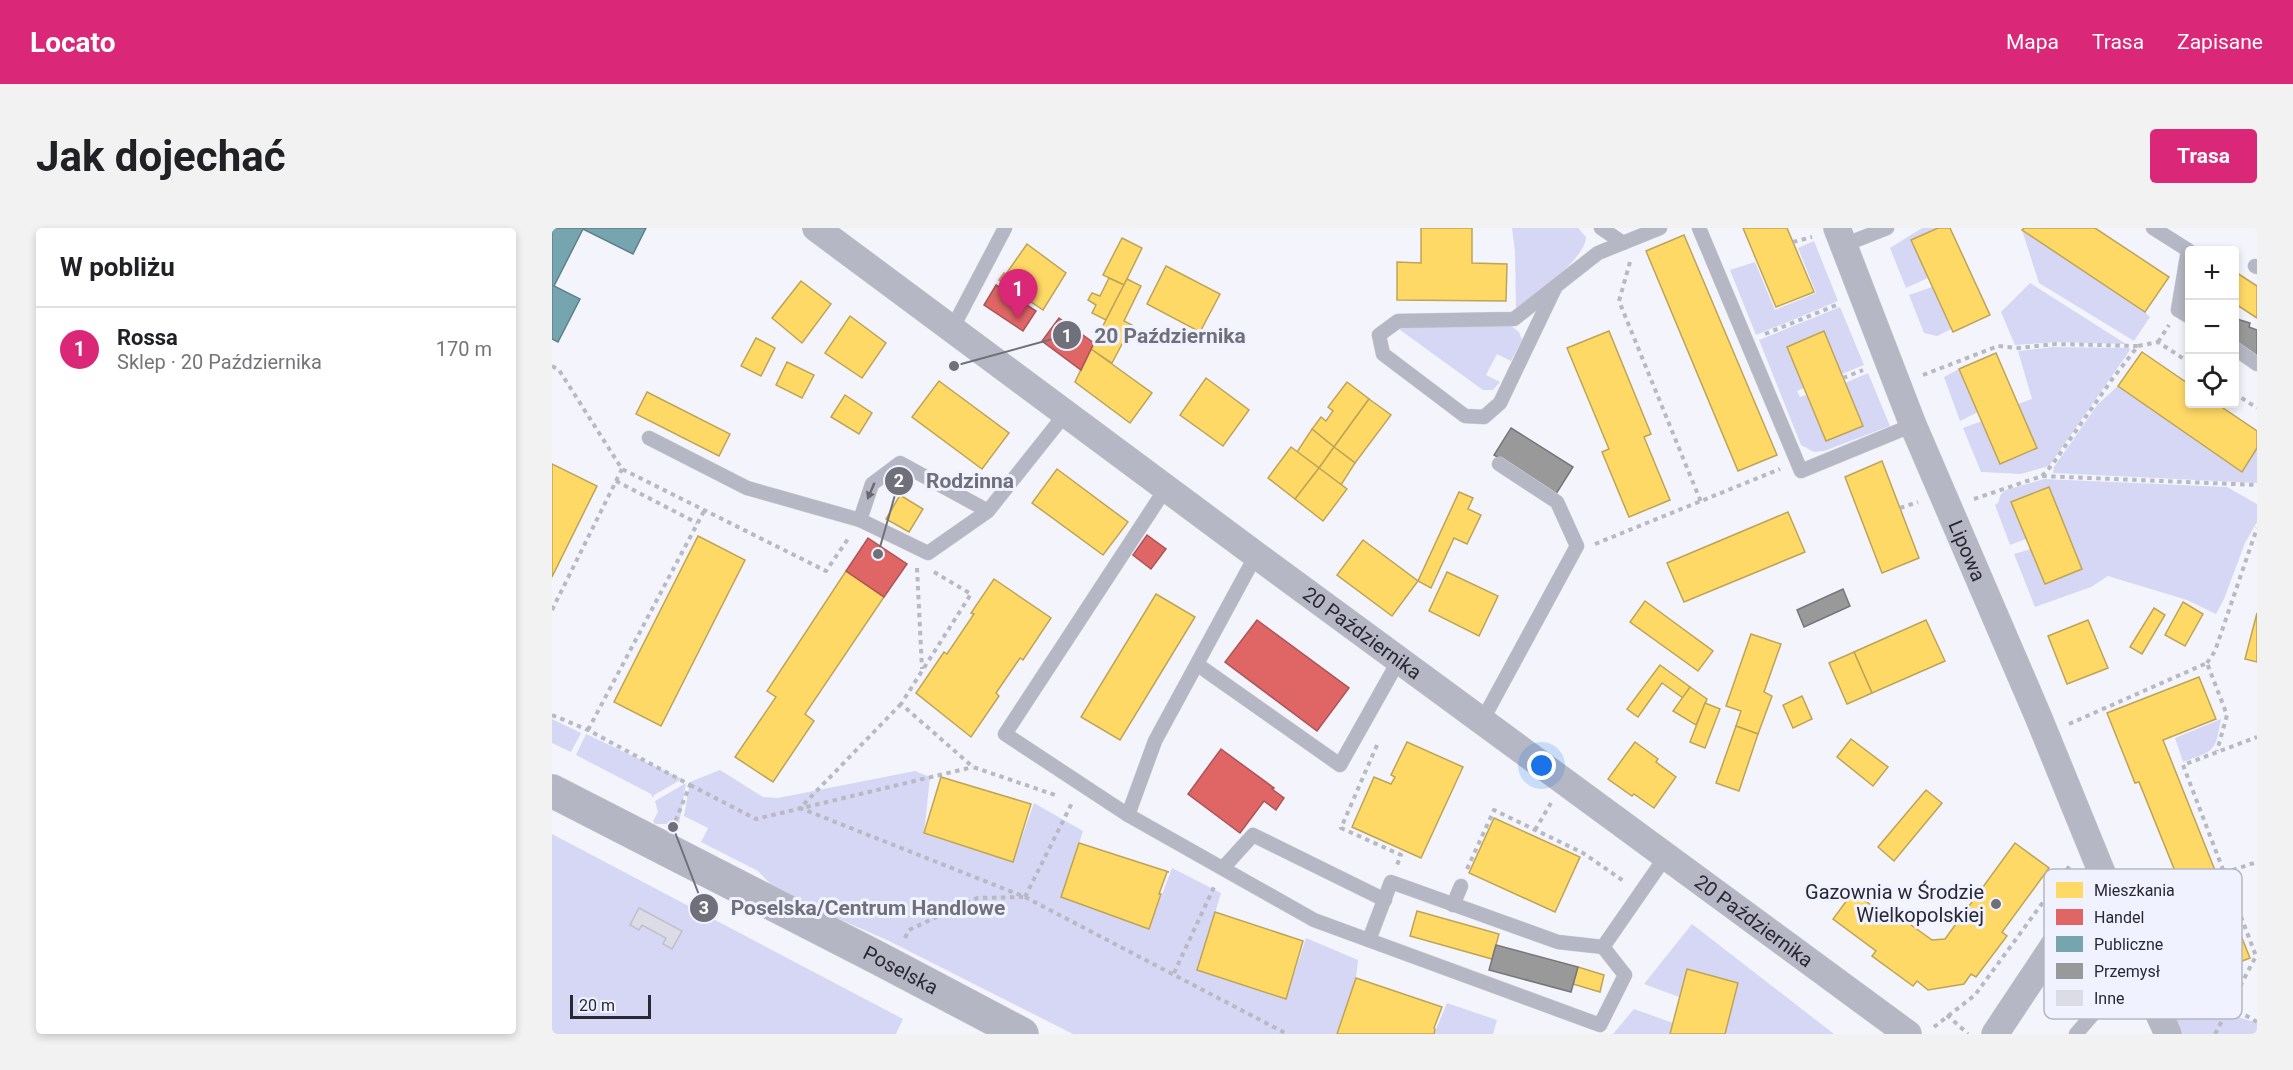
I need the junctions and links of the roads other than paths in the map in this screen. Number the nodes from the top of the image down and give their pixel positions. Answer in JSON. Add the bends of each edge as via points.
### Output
{"nodes":[{"id":1,"x":816,"y":228,"type":"edge"},
{"id":2,"x":1005,"y":228,"type":"edge"},
{"id":3,"x":1601,"y":228,"type":"edge"},
{"id":4,"x":1660,"y":228,"type":"edge"},
{"id":5,"x":1699,"y":228,"type":"edge"},
{"id":6,"x":1887,"y":228,"type":"edge"},
{"id":7,"x":2154,"y":228,"type":"edge"},
{"id":8,"x":1832,"y":236,"type":"edge"},
{"id":9,"x":1623,"y":243,"type":"junction"},
{"id":10,"x":1555,"y":288,"type":"junction"},
{"id":11,"x":2185,"y":314,"type":"edge"},
{"id":12,"x":952,"y":329,"type":"junction"},
{"id":13,"x":2239,"y":351,"type":"edge"},
{"id":14,"x":2257,"y":364,"type":"edge"},
{"id":15,"x":1066,"y":413,"type":"junction"},
{"id":16,"x":1913,"y":424,"type":"junction"},
{"id":17,"x":648,"y":438,"type":"dead end"},
{"id":18,"x":1499,"y":464,"type":"dead end"},
{"id":19,"x":1166,"y":488,"type":"junction"},
{"id":20,"x":988,"y":512,"type":"junction"},
{"id":21,"x":860,"y":520,"type":"junction"},
{"id":22,"x":1256,"y":555,"type":"junction"},
{"id":23,"x":1399,"y":660,"type":"junction"},
{"id":24,"x":1198,"y":665,"type":"junction"},
{"id":25,"x":1482,"y":721,"type":"junction"},
{"id":26,"x":552,"y":791,"type":"edge"},
{"id":27,"x":1128,"y":815,"type":"junction"},
{"id":28,"x":1666,"y":856,"type":"junction"},
{"id":29,"x":1223,"y":868,"type":"junction"},
{"id":30,"x":2100,"y":869,"type":"edge"},
{"id":31,"x":1463,"y":880,"type":"road end"},
{"id":32,"x":1384,"y":900,"type":"junction"},
{"id":33,"x":1453,"y":905,"type":"junction"},
{"id":34,"x":1369,"y":940,"type":"junction"},
{"id":35,"x":1603,"y":947,"type":"junction"},
{"id":36,"x":2044,"y":960,"type":"edge"},
{"id":37,"x":2089,"y":1019,"type":"edge"},
{"id":38,"x":2161,"y":1019,"type":"edge"},
{"id":39,"x":1913,"y":1033,"type":"edge"},
{"id":40,"x":1022,"y":1034,"type":"edge"},
{"id":41,"x":1995,"y":1034,"type":"edge"},
{"id":42,"x":2076,"y":1034,"type":"edge"},
{"id":43,"x":2168,"y":1034,"type":"edge"}],
"edges":[{"from":1,"to":12,"type":"street","name":"20 Października"},
{"from":2,"to":12,"type":"lane"},
{"from":3,"to":9,"type":"lane"},
{"from":4,"to":9,"type":"lane"},
{"from":5,"to":16,"type":"lane","via":[[1801,471]]},
{"from":6,"to":8,"type":"lane"},
{"from":7,"to":11,"type":"lane","via":[[2188,250],[2178,310]]},
{"from":8,"to":16,"type":"street","name":"Lipowa"},
{"from":9,"to":10,"type":"lane","via":[[1598,253]]},
{"from":10,"to":10,"type":"lane","via":[[1514,319],[1398,321],[1379,335],[1383,354],[1465,416],[1484,417],[1500,403]]},
{"from":12,"to":15,"type":"street","name":"20 Października"},
{"from":13,"to":14,"type":"lane"},
{"from":15,"to":19,"type":"street","name":"20 Października"},
{"from":15,"to":20,"type":"lane"},
{"from":16,"to":30,"type":"street","name":"Lipowa","via":[[1937,504],[2045,735]]},
{"from":17,"to":21,"type":"lane","via":[[747,488]]},
{"from":18,"to":25,"type":"lane","via":[[1557,502],[1576,546]]},
{"from":19,"to":22,"type":"street","name":"20 Października"},
{"from":19,"to":27,"type":"lane","via":[[1005,734]]},
{"from":20,"to":21,"type":"lane","via":[[928,553]]},
{"from":20,"to":21,"type":"lane","one_way":true,"via":[[900,463],[872,484]]},
{"from":22,"to":23,"type":"street","name":"20 Października"},
{"from":22,"to":24,"type":"lane"},
{"from":23,"to":24,"type":"lane","via":[[1340,765]]},
{"from":23,"to":25,"type":"street","name":"20 Października"},
{"from":24,"to":27,"type":"lane","via":[[1155,741]]},
{"from":25,"to":28,"type":"street","name":"20 Października"},
{"from":26,"to":40,"type":"street","name":"Poselska"},
{"from":27,"to":29,"type":"lane"},
{"from":28,"to":35,"type":"lane"},
{"from":28,"to":39,"type":"street","name":"20 Października"},
{"from":29,"to":32,"type":"lane","via":[[1252,835]]},
{"from":29,"to":34,"type":"lane","via":[[1314,920]]},
{"from":31,"to":33,"type":"lane"},
{"from":32,"to":33,"type":"lane","via":[[1391,882]]},
{"from":32,"to":34,"type":"lane"},
{"from":33,"to":35,"type":"lane","via":[[1558,942]]},
{"from":34,"to":35,"type":"lane","via":[[1600,1025],[1625,975]]},
{"from":36,"to":41,"type":"street"},
{"from":37,"to":42,"type":"lane"},
{"from":38,"to":43,"type":"street","name":"Lipowa"}]}
